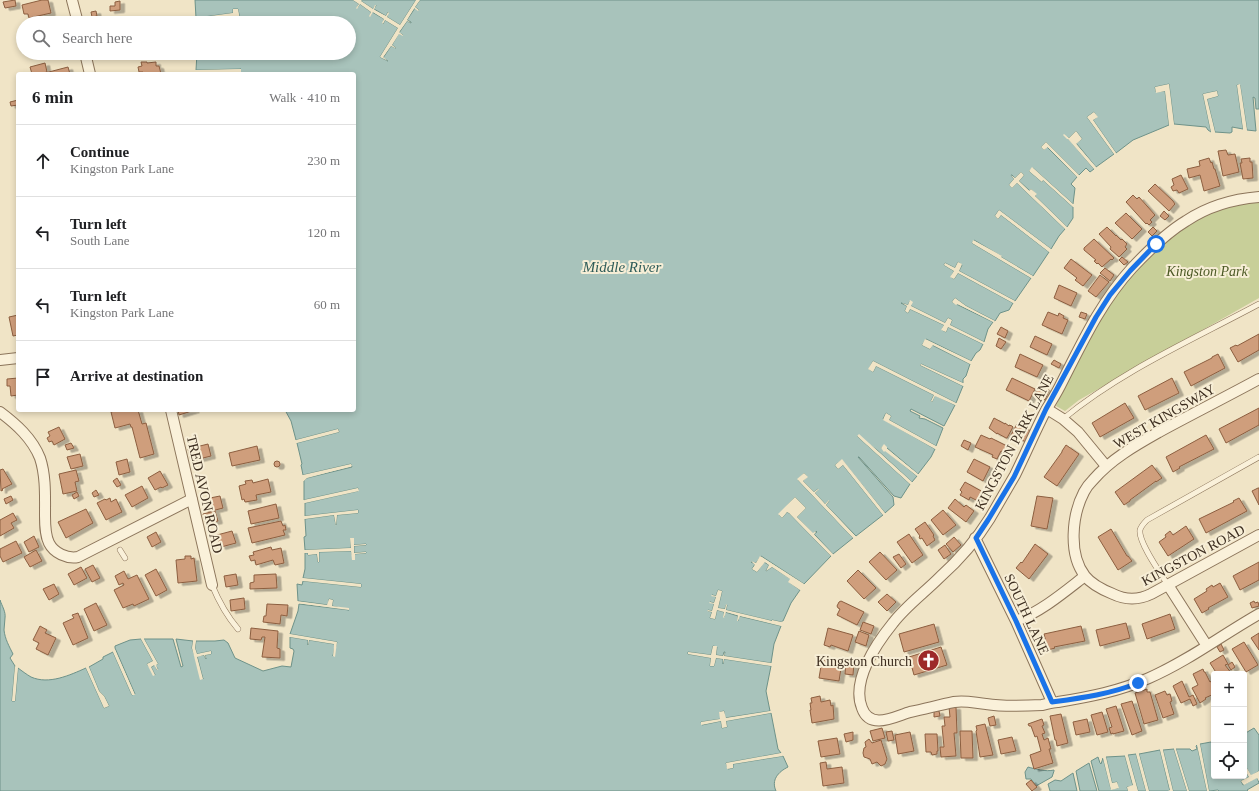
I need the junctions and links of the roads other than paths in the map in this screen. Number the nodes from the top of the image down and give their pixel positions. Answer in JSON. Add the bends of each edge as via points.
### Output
{"nodes":[{"id":1,"x":72,"y":0,"type":"edge"},
{"id":2,"x":76,"y":16,"type":"edge"},
{"id":3,"x":86,"y":60,"type":"edge"},
{"id":4,"x":89,"y":72,"type":"edge"},
{"id":5,"x":1259,"y":197,"type":"edge"},
{"id":6,"x":1259,"y":304,"type":"edge"},
{"id":7,"x":16,"y":358,"type":"edge"},
{"id":8,"x":0,"y":360,"type":"edge"},
{"id":9,"x":1259,"y":380,"type":"edge"},
{"id":10,"x":1046,"y":409,"type":"junction"},
{"id":11,"x":0,"y":412,"type":"edge"},
{"id":12,"x":171,"y":412,"type":"edge"},
{"id":13,"x":1062,"y":419,"type":"junction"},
{"id":14,"x":1259,"y":457,"type":"edge"},
{"id":15,"x":1106,"y":466,"type":"junction"},
{"id":16,"x":192,"y":499,"type":"junction"},
{"id":17,"x":1259,"y":535,"type":"edge"},
{"id":18,"x":976,"y":538,"type":"junction"},
{"id":19,"x":120,"y":550,"type":"dead end"},
{"id":20,"x":125,"y":558,"type":"dead end"},
{"id":21,"x":1085,"y":576,"type":"junction"},
{"id":22,"x":212,"y":585,"type":"joint"},
{"id":23,"x":1168,"y":585,"type":"junction"},
{"id":24,"x":1259,"y":614,"type":"edge"},
{"id":25,"x":1016,"y":621,"type":"junction"},
{"id":26,"x":238,"y":629,"type":"dead end"},
{"id":27,"x":1207,"y":646,"type":"junction"},
{"id":28,"x":1052,"y":702,"type":"junction"}],
"edges":[{"from":1,"to":2,"type":"street"},
{"from":3,"to":4,"type":"street"},
{"from":5,"to":10,"type":"street","name":"KINGSTON PARK LANE","via":[[1209,209],[1186,220],[1156,244],[1110,295]]},
{"from":6,"to":13,"type":"lane","via":[[1130,372],[1080,404]]},
{"from":7,"to":8,"type":"street"},
{"from":9,"to":15,"type":"street","name":"WEST KINGSWAY","via":[[1130,448]]},
{"from":10,"to":13,"type":"street"},
{"from":10,"to":18,"type":"street","name":"KINGSTON PARK LANE","via":[[1014,477]]},
{"from":11,"to":16,"type":"street","via":[[26,435],[40,458],[44,474],[49,543],[62,555],[78,557]]},
{"from":12,"to":16,"type":"street","name":"TRED AVON ROAD"},
{"from":13,"to":15,"type":"street","via":[[1078,432]]},
{"from":14,"to":23,"type":"lane","via":[[1144,523],[1140,531],[1142,542]]},
{"from":15,"to":21,"type":"street","name":"WEST KINGSWAY","via":[[1084,491],[1075,519],[1076,556]]},
{"from":16,"to":22,"type":"street","name":"TRED AVON ROAD"},
{"from":17,"to":23,"type":"street","name":"KINGSTON ROAD"},
{"from":18,"to":25,"type":"street","name":"SOUTH LANE"},
{"from":18,"to":28,"type":"street","name":"KINGSTON PARK LANE","via":[[954,564],[897,618],[880,642],[864,669],[861,680],[859,694],[863,713],[870,718],[883,721],[960,701],[999,705],[1038,705]]},
{"from":19,"to":20,"type":"lane"},
{"from":21,"to":23,"type":"street","name":"KINGSTON ROAD","via":[[1098,588],[1130,599],[1145,597]]},
{"from":21,"to":25,"type":"street","via":[[1046,605]]},
{"from":22,"to":26,"type":"lane","via":[[219,602]]},
{"from":23,"to":27,"type":"street"},
{"from":24,"to":27,"type":"street","name":"KINGSTON PARK LANE"},
{"from":25,"to":28,"type":"street","name":"SOUTH LANE"},
{"from":27,"to":28,"type":"street","name":"KINGSTON PARK LANE","via":[[1168,669],[1128,687],[1083,698]]}]}
